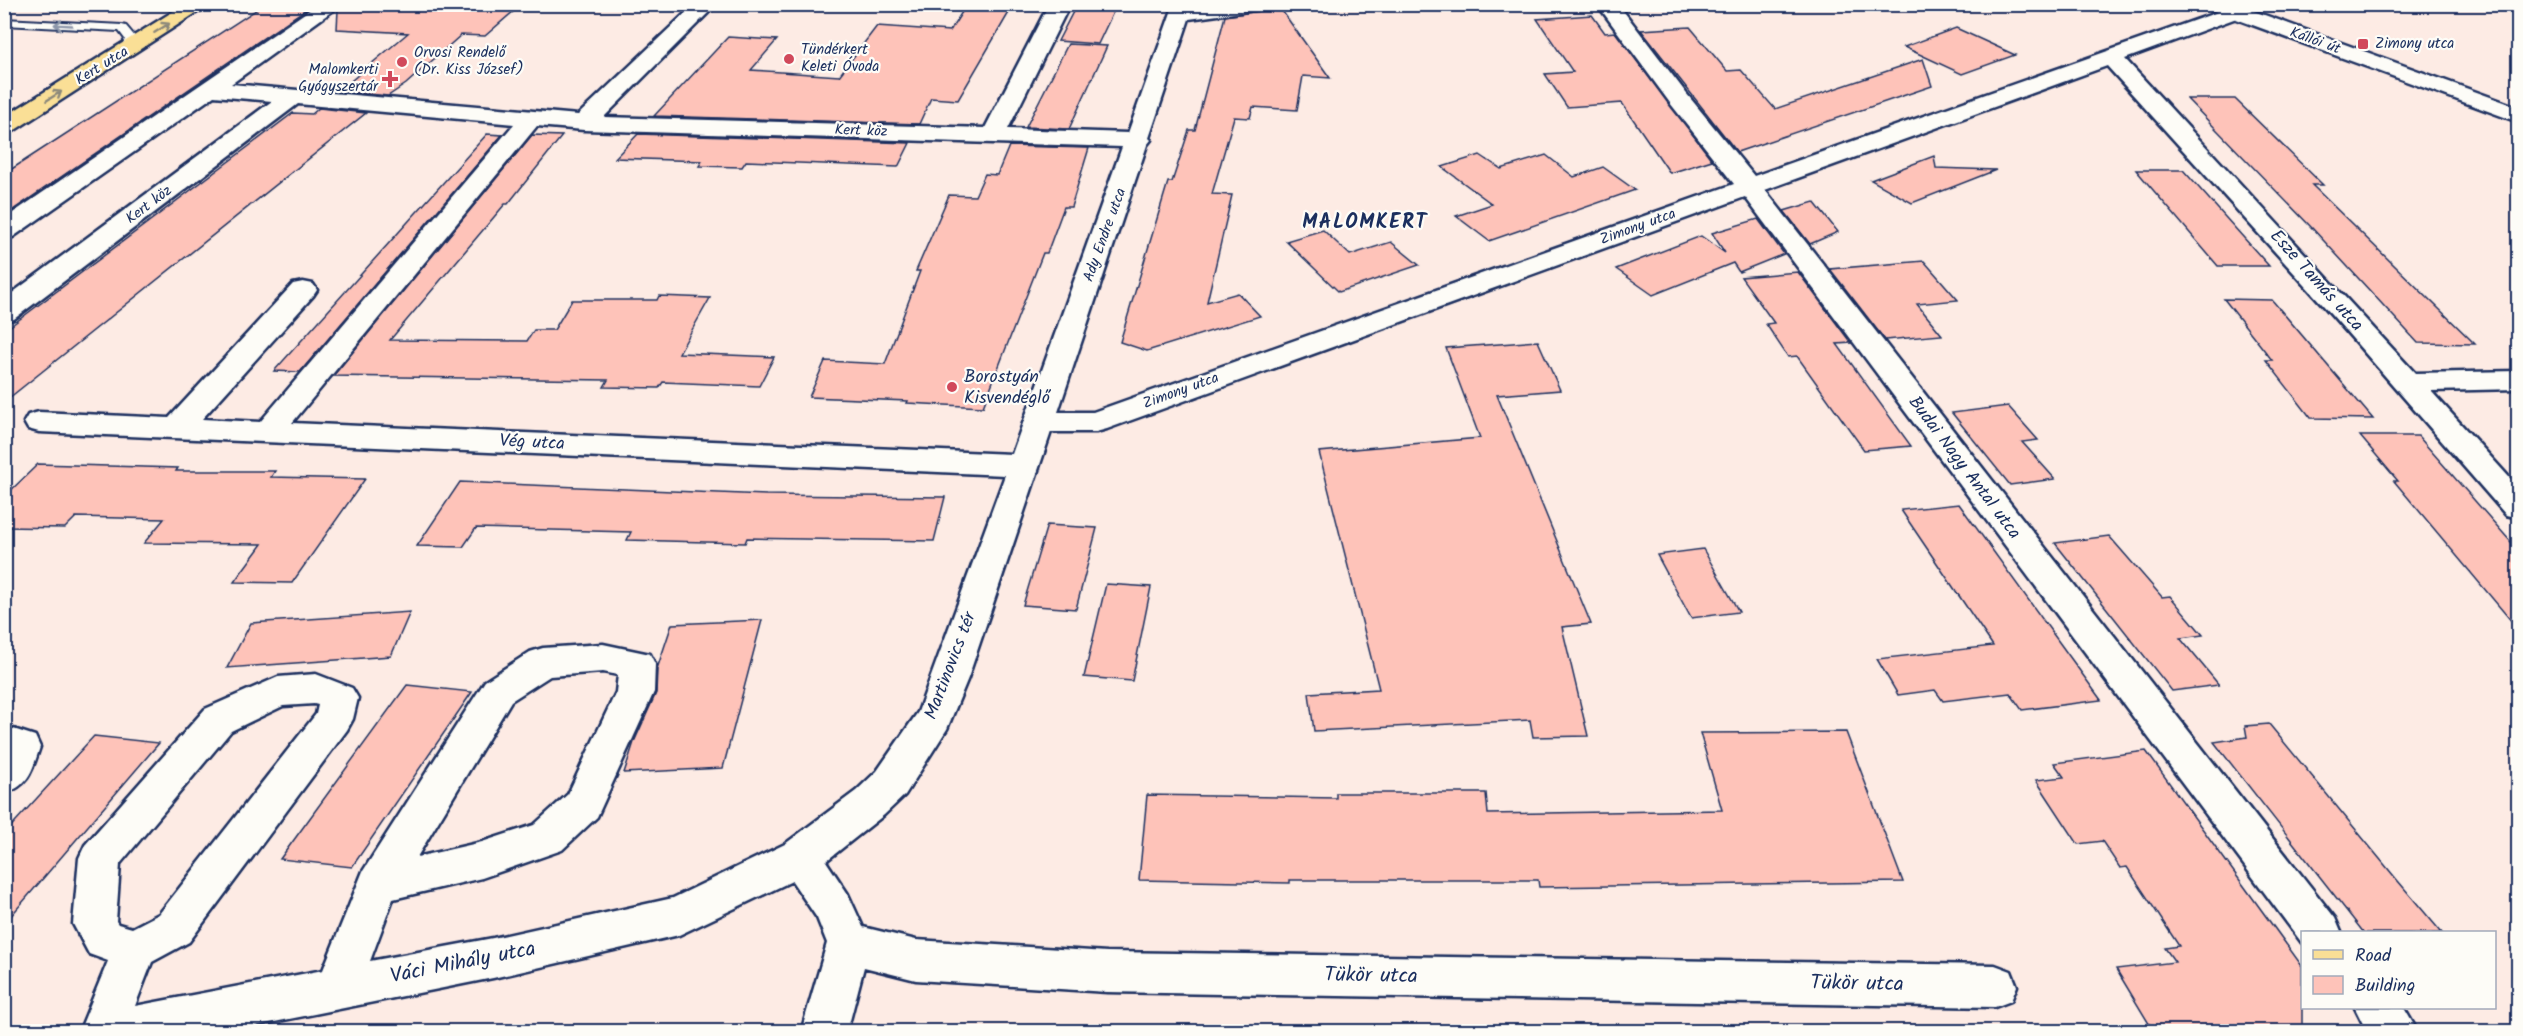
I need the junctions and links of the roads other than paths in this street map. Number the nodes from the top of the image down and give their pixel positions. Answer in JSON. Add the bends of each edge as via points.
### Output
{"nodes":[{"id":1,"x":200,"y":4,"type":"edge"},
{"id":2,"x":332,"y":4,"type":"edge"},
{"id":3,"x":707,"y":4,"type":"edge"},
{"id":4,"x":1060,"y":4,"type":"edge"},
{"id":5,"x":1255,"y":4,"type":"edge"},
{"id":6,"x":1607,"y":4,"type":"edge"},
{"id":7,"x":1183,"y":8,"type":"edge"},
{"id":8,"x":2224,"y":8,"type":"edge"},
{"id":9,"x":141,"y":16,"type":"dead end"},
{"id":10,"x":4,"y":22,"type":"edge"},
{"id":11,"x":122,"y":28,"type":"junction"},
{"id":12,"x":93,"y":46,"type":"dead end"},
{"id":13,"x":125,"y":52,"type":"junction"},
{"id":14,"x":2110,"y":57,"type":"junction"},
{"id":15,"x":210,"y":89,"type":"junction"},
{"id":16,"x":293,"y":97,"type":"junction"},
{"id":17,"x":2518,"y":115,"type":"edge"},
{"id":18,"x":531,"y":118,"type":"junction"},
{"id":19,"x":584,"y":123,"type":"junction"},
{"id":20,"x":4,"y":127,"type":"edge"},
{"id":21,"x":993,"y":135,"type":"junction"},
{"id":22,"x":1139,"y":140,"type":"junction"},
{"id":23,"x":1750,"y":187,"type":"junction"},
{"id":24,"x":4,"y":231,"type":"edge"},
{"id":25,"x":303,"y":291,"type":"dead end"},
{"id":26,"x":4,"y":313,"type":"edge"},
{"id":27,"x":2518,"y":380,"type":"edge"},
{"id":28,"x":2407,"y":382,"type":"junction"},
{"id":29,"x":39,"y":422,"type":"dead end"},
{"id":30,"x":1038,"y":422,"type":"junction"},
{"id":31,"x":177,"y":428,"type":"junction"},
{"id":32,"x":268,"y":432,"type":"junction"},
{"id":33,"x":1024,"y":465,"type":"junction"},
{"id":34,"x":2518,"y":507,"type":"edge"},
{"id":35,"x":4,"y":741,"type":"edge"},
{"id":36,"x":4,"y":778,"type":"edge"},
{"id":37,"x":800,"y":857,"type":"junction"},
{"id":38,"x":378,"y":884,"type":"junction"},
{"id":39,"x":2318,"y":931,"type":"edge"},
{"id":40,"x":849,"y":943,"type":"junction"},
{"id":41,"x":135,"y":949,"type":"junction"},
{"id":42,"x":1995,"y":986,"type":"dead end"},
{"id":43,"x":338,"y":988,"type":"junction"},
{"id":44,"x":2378,"y":1009,"type":"edge"},
{"id":45,"x":102,"y":1032,"type":"edge"},
{"id":46,"x":114,"y":1032,"type":"edge"},
{"id":47,"x":824,"y":1032,"type":"edge"},
{"id":48,"x":2395,"y":1032,"type":"edge"}],
"edges":[{"from":13,"to":1,"type":"main road","name":"Kert utca","one_way":true},
{"from":2,"to":15,"type":"street"},
{"from":3,"to":19,"type":"street"},
{"from":4,"to":21,"type":"street"},
{"from":5,"to":7,"type":"street","via":[[1198,13]]},
{"from":6,"to":23,"type":"street","name":"Budai Nagy Antal utca"},
{"from":7,"to":22,"type":"street","name":"Ady Endre utca"},
{"from":8,"to":14,"type":"street","name":"Zimony utca"},
{"from":8,"to":17,"type":"street","name":"Kállói út"},
{"from":9,"to":11,"type":"main road","name":"Kert utca"},
{"from":11,"to":10,"type":"lane","one_way":true},
{"from":11,"to":12,"type":"main road","name":"Kert utca"},
{"from":11,"to":13,"type":"lane","via":[[131,39]]},
{"from":20,"to":13,"type":"main road","name":"Kert utca","one_way":true},
{"from":14,"to":23,"type":"street","name":"Zimony utca"},
{"from":14,"to":28,"type":"street","name":"Esze Tamás utca"},
{"from":15,"to":16,"type":"street","name":"Kert köz"},
{"from":15,"to":24,"type":"street"},
{"from":16,"to":18,"type":"street","name":"Kert köz"},
{"from":16,"to":26,"type":"street","name":"Kert köz"},
{"from":18,"to":19,"type":"street","name":"Kert köz"},
{"from":18,"to":32,"type":"street"},
{"from":19,"to":21,"type":"street","name":"Kert köz"},
{"from":21,"to":22,"type":"street","name":"Kert köz"},
{"from":22,"to":30,"type":"street","name":"Ady Endre utca"},
{"from":23,"to":30,"type":"street","name":"Zimony utca","via":[[1096,422]]},
{"from":23,"to":39,"type":"street","name":"Budai Nagy Antal utca"},
{"from":25,"to":31,"type":"street"},
{"from":27,"to":28,"type":"street"},
{"from":28,"to":34,"type":"street","name":"Esze Tamás utca"},
{"from":29,"to":31,"type":"street","name":"Vég utca"},
{"from":30,"to":33,"type":"street","name":"Ady Endre utca"},
{"from":31,"to":32,"type":"street","name":"Vég utca"},
{"from":32,"to":33,"type":"street","name":"Vég utca"},
{"from":33,"to":37,"type":"street","name":"Martinovics tér","via":[[934,718],[891,783]]},
{"from":35,"to":36,"type":"street","via":[[21,747],[13,770]]},
{"from":37,"to":40,"type":"street","via":[[833,907]]},
{"from":37,"to":43,"type":"street","name":"Váci Mihály utca","via":[[679,915],[494,958]]},
{"from":38,"to":38,"type":"street","via":[[498,691],[543,662],[603,658],[637,664],[635,692],[583,805],[548,838],[482,860]]},
{"from":38,"to":43,"type":"street"},
{"from":40,"to":42,"type":"street","name":"Tükör utca","via":[[916,960],[1107,972]]},
{"from":40,"to":47,"type":"street"},
{"from":41,"to":41,"type":"street","via":[[174,928],[334,719],[339,698],[316,689],[279,692],[218,720],[100,858],[94,924],[104,940]]},
{"from":41,"to":45,"type":"street"},
{"from":43,"to":46,"type":"street","name":"Váci Mihály utca"},
{"from":44,"to":48,"type":"street"}]}
